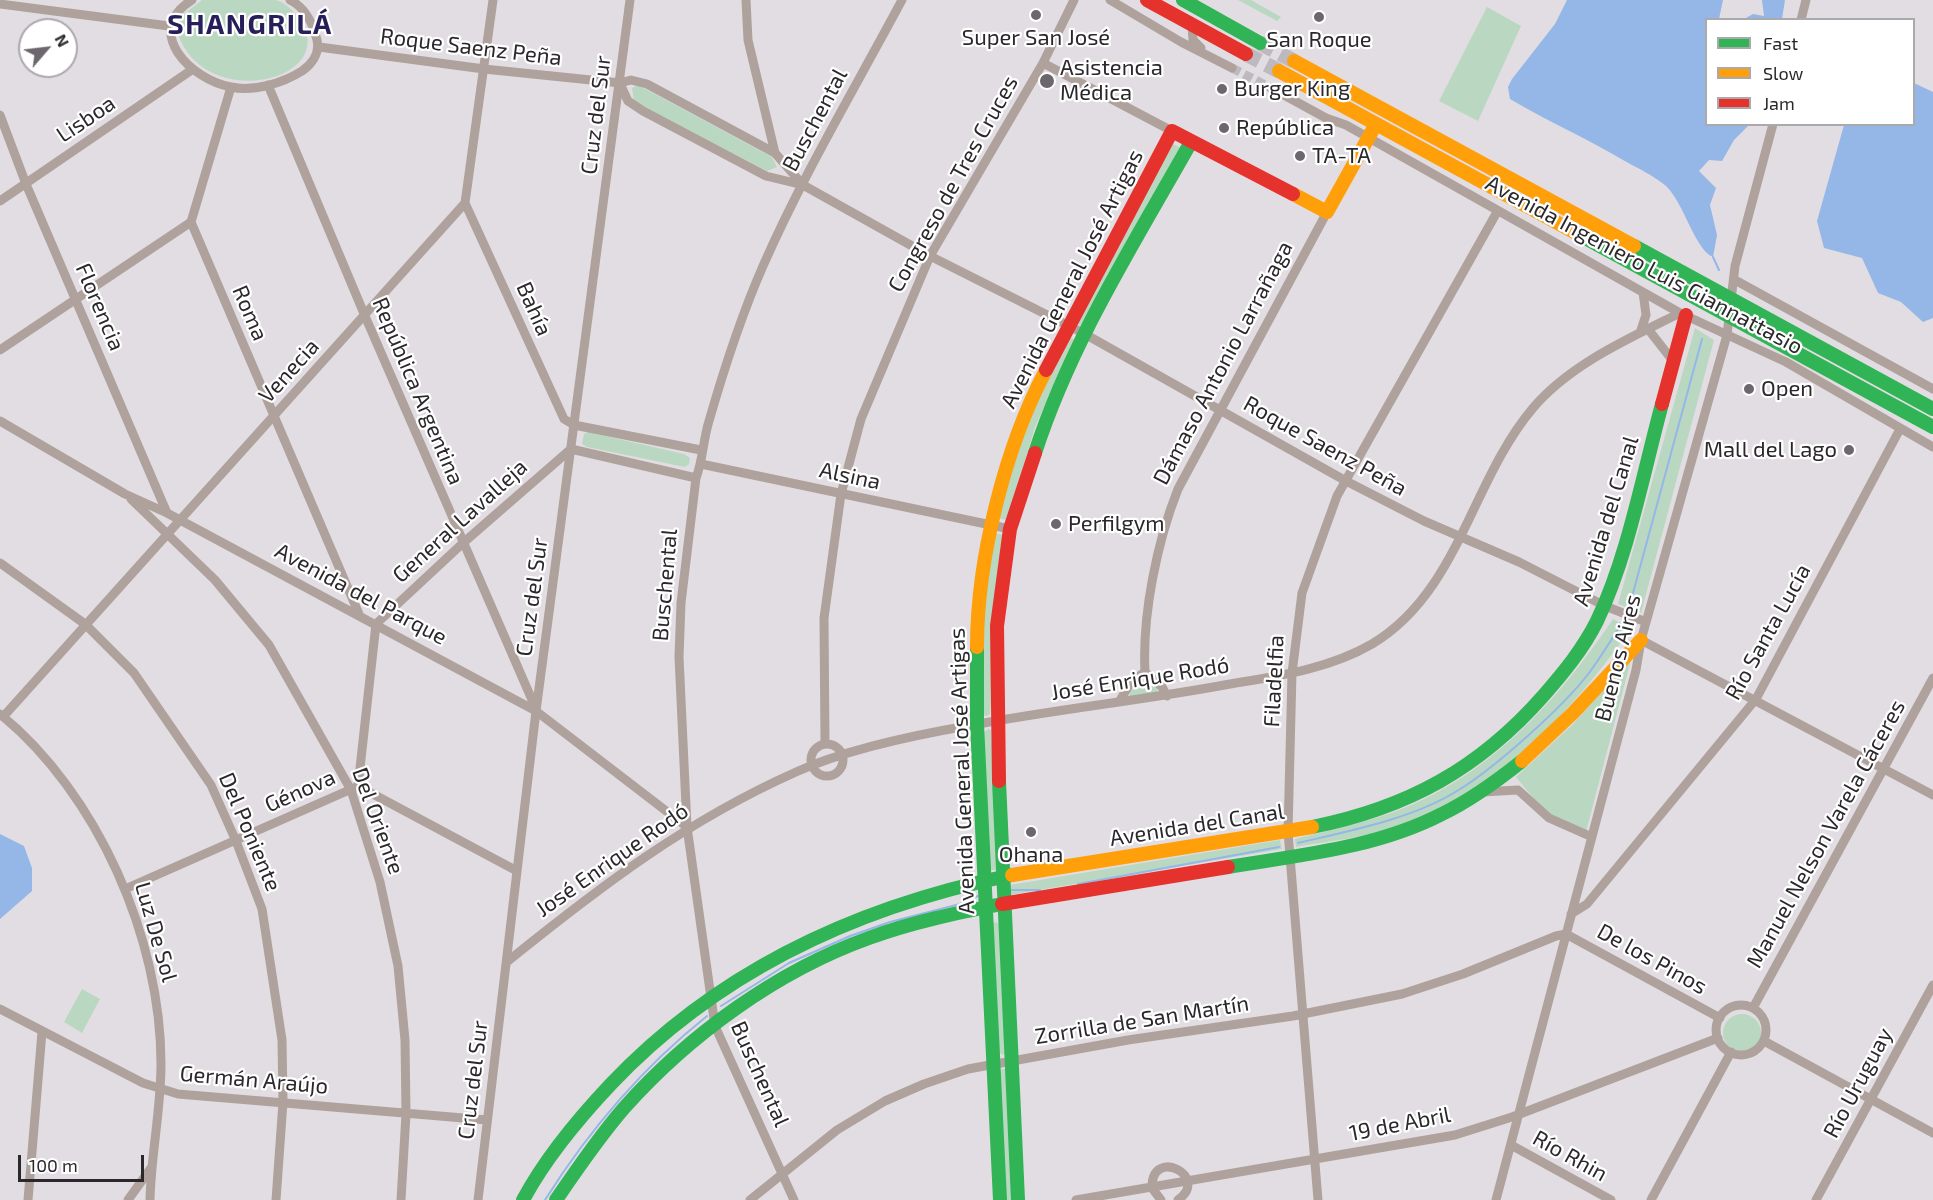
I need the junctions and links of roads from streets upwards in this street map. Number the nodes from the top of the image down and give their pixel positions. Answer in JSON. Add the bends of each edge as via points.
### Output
{"nodes":[{"id":1,"x":192,"y":0,"type":"edge"},
{"id":2,"x":493,"y":0,"type":"edge"},
{"id":3,"x":630,"y":0,"type":"edge"},
{"id":4,"x":746,"y":0,"type":"edge"},
{"id":5,"x":902,"y":0,"type":"edge"},
{"id":6,"x":1074,"y":0,"type":"edge"},
{"id":7,"x":1110,"y":0,"type":"edge"},
{"id":8,"x":1147,"y":0,"type":"edge"},
{"id":9,"x":1184,"y":0,"type":"edge"},
{"id":10,"x":1806,"y":0,"type":"edge"},
{"id":11,"x":294,"y":1,"type":"edge"},
{"id":12,"x":0,"y":4,"type":"edge"},
{"id":13,"x":1198,"y":4,"type":"edge"},
{"id":14,"x":1802,"y":18,"type":"edge"},
{"id":15,"x":1191,"y":25,"type":"junction"},
{"id":16,"x":169,"y":26,"type":"junction"},
{"id":17,"x":1260,"y":43,"type":"tunnel mouth"},
{"id":18,"x":319,"y":47,"type":"junction"},
{"id":19,"x":1246,"y":54,"type":"tunnel mouth"},
{"id":20,"x":1215,"y":60,"type":"junction"},
{"id":21,"x":1294,"y":61,"type":"tunnel mouth"},
{"id":22,"x":1042,"y":63,"type":"junction"},
{"id":23,"x":1232,"y":68,"type":"tunnel mouth"},
{"id":24,"x":193,"y":69,"type":"junction"},
{"id":25,"x":484,"y":69,"type":"junction"},
{"id":26,"x":1279,"y":71,"type":"tunnel mouth"},
{"id":27,"x":620,"y":83,"type":"junction"},
{"id":28,"x":268,"y":85,"type":"junction"},
{"id":29,"x":231,"y":87,"type":"junction"},
{"id":30,"x":1271,"y":88,"type":"tunnel mouth"},
{"id":31,"x":0,"y":115,"type":"edge"},
{"id":32,"x":1376,"y":124,"type":"junction"},
{"id":33,"x":1772,"y":126,"type":"edge"},
{"id":34,"x":1172,"y":131,"type":"junction"},
{"id":35,"x":1368,"y":139,"type":"junction"},
{"id":36,"x":1191,"y":142,"type":"junction"},
{"id":37,"x":775,"y":153,"type":"junction"},
{"id":38,"x":26,"y":184,"type":"junction"},
{"id":39,"x":802,"y":185,"type":"junction"},
{"id":40,"x":0,"y":201,"type":"edge"},
{"id":41,"x":465,"y":203,"type":"junction"},
{"id":42,"x":1327,"y":212,"type":"junction"},
{"id":43,"x":1497,"y":212,"type":"junction"},
{"id":44,"x":191,"y":222,"type":"junction"},
{"id":45,"x":930,"y":256,"type":"junction"},
{"id":46,"x":1735,"y":280,"type":"junction"},
{"id":47,"x":1643,"y":292,"type":"junction"},
{"id":48,"x":1733,"y":299,"type":"junction"},
{"id":49,"x":77,"y":301,"type":"junction"},
{"id":50,"x":1683,"y":314,"type":"junction"},
{"id":51,"x":365,"y":316,"type":"junction"},
{"id":52,"x":1731,"y":316,"type":"junction"},
{"id":53,"x":1068,"y":327,"type":"junction"},
{"id":54,"x":1644,"y":331,"type":"junction"},
{"id":55,"x":1083,"y":333,"type":"junction"},
{"id":56,"x":1728,"y":335,"type":"junction"},
{"id":57,"x":0,"y":350,"type":"edge"},
{"id":58,"x":1804,"y":356,"type":"junction"},
{"id":59,"x":1673,"y":361,"type":"junction"},
{"id":60,"x":1786,"y":362,"type":"junction"},
{"id":61,"x":1933,"y":389,"type":"edge"},
{"id":62,"x":1933,"y":409,"type":"edge"},
{"id":63,"x":1218,"y":410,"type":"junction"},
{"id":64,"x":273,"y":417,"type":"junction"},
{"id":65,"x":0,"y":421,"type":"edge"},
{"id":66,"x":574,"y":425,"type":"junction"},
{"id":67,"x":1933,"y":427,"type":"edge"},
{"id":68,"x":1900,"y":429,"type":"junction"},
{"id":69,"x":1933,"y":447,"type":"edge"},
{"id":70,"x":571,"y":449,"type":"junction"},
{"id":71,"x":701,"y":450,"type":"junction"},
{"id":72,"x":701,"y":464,"type":"junction"},
{"id":73,"x":696,"y":478,"type":"junction"},
{"id":74,"x":1346,"y":481,"type":"junction"},
{"id":75,"x":125,"y":494,"type":"junction"},
{"id":76,"x":841,"y":494,"type":"junction"},
{"id":77,"x":168,"y":513,"type":"junction"},
{"id":78,"x":180,"y":520,"type":"junction"},
{"id":79,"x":991,"y":525,"type":"junction"},
{"id":80,"x":1010,"y":529,"type":"junction"},
{"id":81,"x":168,"y":534,"type":"junction"},
{"id":82,"x":1460,"y":536,"type":"junction"},
{"id":83,"x":463,"y":543,"type":"junction"},
{"id":84,"x":0,"y":563,"type":"edge"},
{"id":85,"x":1605,"y":606,"type":"junction"},
{"id":86,"x":359,"y":615,"type":"junction"},
{"id":87,"x":1646,"y":622,"type":"junction"},
{"id":88,"x":85,"y":624,"type":"junction"},
{"id":89,"x":375,"y":624,"type":"junction"},
{"id":90,"x":1641,"y":640,"type":"junction"},
{"id":91,"x":1145,"y":672,"type":"junction"},
{"id":92,"x":1292,"y":673,"type":"junction"},
{"id":93,"x":1933,"y":678,"type":"edge"},
{"id":94,"x":1167,"y":696,"type":"junction"},
{"id":95,"x":1756,"y":699,"type":"junction"},
{"id":96,"x":1119,"y":702,"type":"junction"},
{"id":97,"x":536,"y":711,"type":"junction"},
{"id":98,"x":2,"y":716,"type":"edge"},
{"id":99,"x":996,"y":723,"type":"junction"},
{"id":100,"x":977,"y":724,"type":"junction"},
{"id":101,"x":825,"y":744,"type":"junction"},
{"id":102,"x":842,"y":756,"type":"junction"},
{"id":103,"x":812,"y":766,"type":"junction"},
{"id":104,"x":1884,"y":769,"type":"junction"},
{"id":105,"x":354,"y":788,"type":"junction"},
{"id":106,"x":1482,"y":792,"type":"junction"},
{"id":107,"x":1933,"y":795,"type":"edge"},
{"id":108,"x":687,"y":827,"type":"junction"},
{"id":109,"x":1288,"y":832,"type":"junction"},
{"id":110,"x":1592,"y":837,"type":"junction"},
{"id":111,"x":236,"y":842,"type":"junction"},
{"id":112,"x":1290,"y":856,"type":"junction"},
{"id":113,"x":517,"y":871,"type":"junction"},
{"id":114,"x":1002,"y":878,"type":"junction"},
{"id":115,"x":984,"y":880,"type":"junction"},
{"id":116,"x":125,"y":889,"type":"junction"},
{"id":117,"x":1003,"y":904,"type":"junction"},
{"id":118,"x":986,"y":907,"type":"junction"},
{"id":119,"x":1571,"y":914,"type":"junction"},
{"id":120,"x":1566,"y":934,"type":"junction"},
{"id":121,"x":508,"y":961,"type":"junction"},
{"id":122,"x":1933,"y":985,"type":"edge"},
{"id":123,"x":712,"y":995,"type":"junction"},
{"id":124,"x":1753,"y":1008,"type":"junction"},
{"id":125,"x":0,"y":1009,"type":"edge"},
{"id":126,"x":1303,"y":1014,"type":"junction"},
{"id":127,"x":1720,"y":1018,"type":"junction"},
{"id":128,"x":715,"y":1026,"type":"junction"},
{"id":129,"x":42,"y":1032,"type":"junction"},
{"id":130,"x":1718,"y":1038,"type":"junction"},
{"id":131,"x":1764,"y":1041,"type":"junction"},
{"id":132,"x":1731,"y":1052,"type":"junction"},
{"id":133,"x":1012,"y":1060,"type":"junction"},
{"id":134,"x":995,"y":1063,"type":"junction"},
{"id":135,"x":161,"y":1090,"type":"junction"},
{"id":136,"x":1872,"y":1099,"type":"junction"},
{"id":137,"x":283,"y":1102,"type":"junction"},
{"id":138,"x":1520,"y":1113,"type":"junction"},
{"id":139,"x":406,"y":1114,"type":"junction"},
{"id":140,"x":487,"y":1120,"type":"junction"},
{"id":141,"x":1933,"y":1133,"type":"edge"},
{"id":142,"x":1511,"y":1145,"type":"junction"},
{"id":143,"x":1315,"y":1159,"type":"junction"},
{"id":144,"x":151,"y":1168,"type":"junction"},
{"id":145,"x":782,"y":1173,"type":"junction"},
{"id":146,"x":1187,"y":1181,"type":"junction"},
{"id":147,"x":1152,"y":1188,"type":"junction"},
{"id":148,"x":28,"y":1200,"type":"edge"},
{"id":149,"x":129,"y":1200,"type":"edge"},
{"id":150,"x":150,"y":1200,"type":"edge"},
{"id":151,"x":276,"y":1200,"type":"edge"},
{"id":152,"x":400,"y":1200,"type":"edge"},
{"id":153,"x":478,"y":1200,"type":"edge"},
{"id":154,"x":524,"y":1200,"type":"edge"},
{"id":155,"x":556,"y":1200,"type":"edge"},
{"id":156,"x":750,"y":1200,"type":"edge"},
{"id":157,"x":794,"y":1200,"type":"edge"},
{"id":158,"x":1000,"y":1200,"type":"edge"},
{"id":159,"x":1018,"y":1200,"type":"edge"},
{"id":160,"x":1076,"y":1200,"type":"edge"},
{"id":161,"x":1161,"y":1200,"type":"edge"},
{"id":162,"x":1178,"y":1200,"type":"edge"},
{"id":163,"x":1318,"y":1200,"type":"edge"},
{"id":164,"x":1496,"y":1200,"type":"edge"},
{"id":165,"x":1611,"y":1200,"type":"edge"},
{"id":166,"x":1651,"y":1200,"type":"edge"},
{"id":167,"x":1816,"y":1200,"type":"edge"}],
"edges":[{"from":1,"to":16,"type":"street"},
{"from":2,"to":25,"type":"street"},
{"from":3,"to":27,"type":"street","name":"Cruz del Sur"},
{"from":4,"to":37,"type":"street","via":[[747,40]]},
{"from":5,"to":39,"type":"street","name":"Buschental"},
{"from":6,"to":22,"type":"street","name":"Congreso de Tres Cruces"},
{"from":7,"to":20,"type":"street"},
{"from":8,"to":15,"type":"street"},
{"from":9,"to":13,"type":"street"},
{"from":10,"to":14,"type":"street"},
{"from":11,"to":18,"type":"street","via":[[306,13]]},
{"from":12,"to":16,"type":"street"},
{"from":13,"to":15,"type":"street"},
{"from":13,"to":17,"type":"street"},
{"from":15,"to":19,"type":"street"},
{"from":15,"to":20,"type":"street","via":[[1193,40]]},
{"from":16,"to":24,"type":"street","via":[[174,46]]},
{"from":18,"to":25,"type":"street","name":"Roque Saenz Peña"},
{"from":18,"to":28,"type":"street","via":[[303,70]]},
{"from":20,"to":23,"type":"street"},
{"from":21,"to":48,"type":"street","name":"Avenida Ingeniero Luis Giannattasio"},
{"from":22,"to":34,"type":"street"},
{"from":22,"to":45,"type":"street","name":"Congreso de Tres Cruces"},
{"from":24,"to":29,"type":"street"},
{"from":24,"to":38,"type":"street","name":"Lisboa"},
{"from":25,"to":27,"type":"street","name":"Roque Saenz Peña"},
{"from":25,"to":41,"type":"street"},
{"from":26,"to":32,"type":"street","name":"Avenida Ingeniero Luis Giannattasio"},
{"from":27,"to":37,"type":"street","name":"Roque Saenz Peña","via":[[631,80],[648,84]]},
{"from":27,"to":39,"type":"street","name":"Roque Saenz Peña","via":[[628,100],[643,111],[766,176]]},
{"from":27,"to":66,"type":"street","name":"Cruz del Sur"},
{"from":28,"to":29,"type":"street"},
{"from":28,"to":51,"type":"street","name":"República Argentina"},
{"from":29,"to":44,"type":"street"},
{"from":30,"to":35,"type":"street","name":"Avenida Ingeniero Luis Giannattasio","via":[[1326,118],[1346,124]]},
{"from":31,"to":38,"type":"street","name":"Florencia"},
{"from":32,"to":35,"type":"street","name":"Dámaso Antonio Larrañaga"},
{"from":32,"to":52,"type":"street","name":"Avenida Ingeniero Luis Giannattasio"},
{"from":33,"to":46,"type":"street","name":"Buenos Aires","via":[[1735,266]]},
{"from":34,"to":36,"type":"street"},
{"from":34,"to":53,"type":"street","name":"Avenida General José Artigas"},
{"from":35,"to":42,"type":"street","name":"Dámaso Antonio Larrañaga"},
{"from":35,"to":43,"type":"street","name":"Avenida Ingeniero Luis Giannattasio"},
{"from":36,"to":42,"type":"street"},
{"from":36,"to":55,"type":"street","name":"Avenida General José Artigas"},
{"from":37,"to":39,"type":"street","name":"Roque Saenz Peña"},
{"from":38,"to":40,"type":"street","name":"Lisboa"},
{"from":38,"to":49,"type":"street","name":"Florencia"},
{"from":39,"to":45,"type":"street","name":"Roque Saenz Peña"},
{"from":39,"to":71,"type":"street","name":"Buschental","via":[[762,267],[724,368]]},
{"from":41,"to":51,"type":"street","name":"Venecia"},
{"from":41,"to":66,"type":"street","name":"Bahía","via":[[559,412]]},
{"from":42,"to":63,"type":"street","name":"Dámaso Antonio Larrañaga"},
{"from":43,"to":47,"type":"street","name":"Avenida Ingeniero Luis Giannattasio"},
{"from":43,"to":74,"type":"street","name":"Filadelfia"},
{"from":44,"to":49,"type":"street"},
{"from":44,"to":64,"type":"street","name":"Roma"},
{"from":45,"to":53,"type":"street","name":"Roque Saenz Peña"},
{"from":45,"to":76,"type":"street","name":"Congreso de Tres Cruces","via":[[861,419]]},
{"from":46,"to":48,"type":"street","name":"Buenos Aires"},
{"from":46,"to":61,"type":"street","name":"Avenida Ingeniero Luis Giannattasio"},
{"from":47,"to":50,"type":"street","name":"Avenida Ingeniero Luis Giannattasio"},
{"from":47,"to":54,"type":"street"},
{"from":48,"to":52,"type":"street","name":"Buenos Aires"},
{"from":48,"to":62,"type":"street","name":"Avenida Ingeniero Luis Giannattasio"},
{"from":49,"to":57,"type":"street"},
{"from":49,"to":77,"type":"street","name":"Florencia"},
{"from":50,"to":54,"type":"street","name":"José Enrique Rodó"},
{"from":50,"to":56,"type":"street","name":"Avenida Ingeniero Luis Giannattasio"},
{"from":50,"to":59,"type":"street","name":"Avenida del Canal"},
{"from":51,"to":64,"type":"street","name":"Venecia"},
{"from":51,"to":83,"type":"street","name":"República Argentina"},
{"from":52,"to":56,"type":"street","name":"Buenos Aires"},
{"from":52,"to":58,"type":"street","name":"Avenida Ingeniero Luis Giannattasio"},
{"from":53,"to":55,"type":"street","name":"Roque Saenz Peña"},
{"from":53,"to":79,"type":"street","name":"Avenida General José Artigas","via":[[1027,406]]},
{"from":54,"to":59,"type":"street"},
{"from":54,"to":82,"type":"street","name":"José Enrique Rodó","via":[[1570,376],[1532,409],[1499,460]]},
{"from":55,"to":63,"type":"street","name":"Roque Saenz Peña"},
{"from":55,"to":80,"type":"street","name":"Avenida General José Artigas","via":[[1046,418]]},
{"from":56,"to":60,"type":"street","name":"Avenida Ingeniero Luis Giannattasio"},
{"from":56,"to":87,"type":"street","name":"Buenos Aires"},
{"from":58,"to":60,"type":"street"},
{"from":58,"to":67,"type":"street","name":"Avenida Ingeniero Luis Giannattasio"},
{"from":59,"to":85,"type":"street","name":"Avenida del Canal"},
{"from":60,"to":68,"type":"street","name":"Avenida Ingeniero Luis Giannattasio"},
{"from":63,"to":74,"type":"street","name":"Roque Saenz Peña"},
{"from":63,"to":91,"type":"street","name":"Dámaso Antonio Larrañaga","via":[[1166,518],[1149,609]]},
{"from":64,"to":78,"type":"street","name":"Venecia"},
{"from":64,"to":86,"type":"street","name":"Roma"},
{"from":65,"to":75,"type":"street","name":"Avenida del Parque"},
{"from":66,"to":70,"type":"street","name":"Cruz del Sur"},
{"from":66,"to":71,"type":"street"},
{"from":68,"to":69,"type":"street","name":"Avenida Ingeniero Luis Giannattasio"},
{"from":68,"to":95,"type":"street","name":"Río Santa Lucía"},
{"from":70,"to":73,"type":"street"},
{"from":70,"to":83,"type":"street","name":"General Lavalleja"},
{"from":70,"to":97,"type":"street","name":"Cruz del Sur"},
{"from":71,"to":72,"type":"street","name":"Buschental"},
{"from":72,"to":73,"type":"street","name":"Buschental"},
{"from":72,"to":76,"type":"street","name":"Alsina"},
{"from":73,"to":108,"type":"street","name":"Buschental","via":[[681,603],[679,657]]},
{"from":74,"to":82,"type":"street","name":"Roque Saenz Peña"},
{"from":74,"to":92,"type":"street","name":"Filadelfia","via":[[1319,541],[1302,593]]},
{"from":75,"to":77,"type":"street","name":"Avenida del Parque"},
{"from":75,"to":81,"type":"street","name":"Del Oriente"},
{"from":76,"to":79,"type":"street","name":"Alsina"},
{"from":76,"to":101,"type":"street","name":"Congreso de Tres Cruces","via":[[824,618]]},
{"from":77,"to":78,"type":"street","name":"Avenida del Parque"},
{"from":78,"to":81,"type":"street","name":"Venecia"},
{"from":78,"to":86,"type":"street","name":"Avenida del Parque"},
{"from":79,"to":80,"type":"street","name":"Alsina"},
{"from":79,"to":100,"type":"street","name":"Avenida General José Artigas","via":[[977,627]]},
{"from":80,"to":99,"type":"street","name":"Avenida General José Artigas","via":[[997,626]]},
{"from":81,"to":88,"type":"street","name":"Venecia"},
{"from":81,"to":105,"type":"street","name":"Del Oriente","via":[[215,580],[269,645]]},
{"from":82,"to":85,"type":"street","name":"Roque Saenz Peña"},
{"from":82,"to":92,"type":"street","name":"José Enrique Rodó","via":[[1431,589],[1398,624],[1372,644]]},
{"from":83,"to":89,"type":"street","name":"General Lavalleja"},
{"from":83,"to":97,"type":"street","name":"República Argentina"},
{"from":84,"to":88,"type":"street","name":"Del Poniente"},
{"from":85,"to":87,"type":"street","name":"Roque Saenz Peña"},
{"from":85,"to":109,"type":"street","name":"Avenida del Canal","via":[[1579,651],[1532,707],[1485,753],[1452,776],[1384,808]]},
{"from":86,"to":89,"type":"street","name":"Avenida del Parque"},
{"from":87,"to":90,"type":"street","name":"Buenos Aires"},
{"from":88,"to":98,"type":"street","name":"Venecia"},
{"from":88,"to":111,"type":"street","name":"Del Poniente","via":[[134,674],[173,726],[211,785]]},
{"from":89,"to":97,"type":"street","name":"Avenida del Parque"},
{"from":89,"to":105,"type":"street"},
{"from":90,"to":95,"type":"street"},
{"from":90,"to":106,"type":"street","name":"Avenida del Canal","via":[[1555,731]]},
{"from":90,"to":110,"type":"street","name":"Buenos Aires"},
{"from":91,"to":94,"type":"street"},
{"from":91,"to":96,"type":"street","via":[[1131,682]]},
{"from":92,"to":94,"type":"street","name":"José Enrique Rodó"},
{"from":92,"to":109,"type":"street","name":"Filadelfia"},
{"from":93,"to":104,"type":"street","name":"Manuel Nelson Varela Cáceres"},
{"from":94,"to":96,"type":"street","name":"José Enrique Rodó"},
{"from":95,"to":104,"type":"street"},
{"from":95,"to":119,"type":"street","name":"Río Santa Lucía","via":[[1587,904]]},
{"from":96,"to":99,"type":"street","name":"José Enrique Rodó"},
{"from":97,"to":108,"type":"street","name":"Avenida del Parque"},
{"from":97,"to":113,"type":"street","name":"Cruz del Sur"},
{"from":98,"to":116,"type":"street","name":"Luz De Sol","via":[[46,760],[72,794],[103,843]]},
{"from":99,"to":100,"type":"street","name":"José Enrique Rodó"},
{"from":99,"to":114,"type":"street","name":"Avenida General José Artigas"},
{"from":100,"to":102,"type":"street","name":"José Enrique Rodó"},
{"from":100,"to":115,"type":"street","name":"Avenida General José Artigas"},
{"from":101,"to":102,"type":"street","via":[[836,747]]},
{"from":101,"to":103,"type":"street","via":[[815,750]]},
{"from":102,"to":103,"type":"street","name":"José Enrique Rodó"},
{"from":102,"to":103,"type":"street","via":[[840,768],[831,775],[820,774]]},
{"from":103,"to":108,"type":"street","name":"José Enrique Rodó"},
{"from":104,"to":107,"type":"street"},
{"from":104,"to":124,"type":"street","name":"Manuel Nelson Varela Cáceres"},
{"from":105,"to":111,"type":"street","name":"Génova"},
{"from":105,"to":113,"type":"street","name":"Génova"},
{"from":105,"to":139,"type":"street","name":"Del Oriente","via":[[398,966]]},
{"from":106,"to":110,"type":"street","via":[[1518,790],[1550,818]]},
{"from":106,"to":112,"type":"street","name":"Avenida del Canal","via":[[1434,818],[1374,840]]},
{"from":108,"to":121,"type":"street","name":"José Enrique Rodó","via":[[599,888]]},
{"from":108,"to":123,"type":"street","name":"Buschental"},
{"from":109,"to":112,"type":"street","name":"Filadelfia"},
{"from":109,"to":114,"type":"street","name":"Avenida del Canal"},
{"from":110,"to":119,"type":"street","name":"Buenos Aires"},
{"from":111,"to":116,"type":"street","name":"Génova"},
{"from":111,"to":137,"type":"street","name":"Del Poniente","via":[[262,909],[282,1040]]},
{"from":112,"to":117,"type":"street","name":"Avenida del Canal"},
{"from":112,"to":126,"type":"street","name":"Filadelfia"},
{"from":113,"to":121,"type":"street","name":"Cruz del Sur"},
{"from":114,"to":115,"type":"street","name":"Avenida del Canal"},
{"from":114,"to":117,"type":"street","name":"Avenida General José Artigas"},
{"from":115,"to":118,"type":"street","name":"Avenida General José Artigas"},
{"from":115,"to":123,"type":"street","name":"Avenida del Canal","via":[[850,920]]},
{"from":116,"to":135,"type":"street","name":"Luz De Sol","via":[[155,1000]]},
{"from":117,"to":118,"type":"street","name":"Avenida del Canal"},
{"from":117,"to":133,"type":"street","name":"Avenida General José Artigas"},
{"from":118,"to":128,"type":"street","name":"Avenida del Canal","via":[[903,926],[860,942],[779,982]]},
{"from":118,"to":134,"type":"street","name":"Avenida General José Artigas"},
{"from":119,"to":120,"type":"street","name":"Buenos Aires"},
{"from":120,"to":126,"type":"street","name":"Zorrilla de San Martín","via":[[1402,994]]},
{"from":120,"to":127,"type":"street","name":"De los Pinos"},
{"from":120,"to":138,"type":"street","name":"Buenos Aires"},
{"from":121,"to":140,"type":"street","name":"Cruz del Sur"},
{"from":122,"to":136,"type":"street","name":"Río Uruguay"},
{"from":123,"to":128,"type":"street","name":"Buschental"},
{"from":123,"to":154,"type":"street","name":"Avenida del Canal","via":[[648,1047],[615,1080],[550,1157]]},
{"from":124,"to":127,"type":"street","via":[[1738,1005]]},
{"from":124,"to":131,"type":"street","via":[[1766,1026]]},
{"from":125,"to":129,"type":"street","name":"Germán Araújo"},
{"from":126,"to":133,"type":"street","name":"Zorrilla de San Martín"},
{"from":126,"to":143,"type":"street","name":"Filadelfia"},
{"from":127,"to":130,"type":"street"},
{"from":128,"to":145,"type":"street","name":"Buschental"},
{"from":128,"to":155,"type":"street","name":"Avenida del Canal","via":[[632,1099]]},
{"from":129,"to":135,"type":"street","name":"Germán Araújo"},
{"from":129,"to":148,"type":"street"},
{"from":130,"to":132,"type":"street"},
{"from":130,"to":138,"type":"street","name":"19 de Abril"},
{"from":131,"to":132,"type":"street","via":[[1746,1054]]},
{"from":131,"to":136,"type":"street"},
{"from":132,"to":166,"type":"street"},
{"from":133,"to":134,"type":"street","name":"Zorrilla de San Martín"},
{"from":133,"to":159,"type":"street","name":"Avenida General José Artigas"},
{"from":134,"to":145,"type":"street","name":"Zorrilla de San Martín","via":[[924,1084],[885,1101],[837,1130]]},
{"from":134,"to":158,"type":"street","name":"Avenida General José Artigas"},
{"from":135,"to":137,"type":"street","name":"Germán Araújo"},
{"from":135,"to":144,"type":"street","name":"Luz De Sol"},
{"from":136,"to":141,"type":"street"},
{"from":136,"to":167,"type":"street","name":"Río Uruguay"},
{"from":137,"to":139,"type":"street","name":"Germán Araújo"},
{"from":137,"to":151,"type":"street","name":"Del Poniente"},
{"from":138,"to":142,"type":"street","name":"Buenos Aires"},
{"from":138,"to":143,"type":"street","name":"19 de Abril","via":[[1455,1135]]},
{"from":139,"to":140,"type":"street","name":"Germán Araújo"},
{"from":139,"to":152,"type":"street","name":"Del Oriente"},
{"from":140,"to":153,"type":"street","name":"Cruz del Sur"},
{"from":142,"to":164,"type":"street","name":"Buenos Aires"},
{"from":142,"to":165,"type":"street","name":"Río Rhin"},
{"from":143,"to":146,"type":"street","name":"19 de Abril"},
{"from":143,"to":163,"type":"street","name":"Filadelfia"},
{"from":144,"to":149,"type":"street"},
{"from":144,"to":150,"type":"street","name":"Luz De Sol"},
{"from":145,"to":156,"type":"street","name":"Zorrilla de San Martín"},
{"from":145,"to":157,"type":"street","name":"Buschental"},
{"from":146,"to":147,"type":"street","name":"19 de Abril"},
{"from":146,"to":147,"type":"street","via":[[1177,1168],[1166,1166],[1153,1176]]},
{"from":146,"to":162,"type":"street","via":[[1186,1191]]},
{"from":147,"to":160,"type":"street","name":"19 de Abril"},
{"from":147,"to":161,"type":"street"}]}
